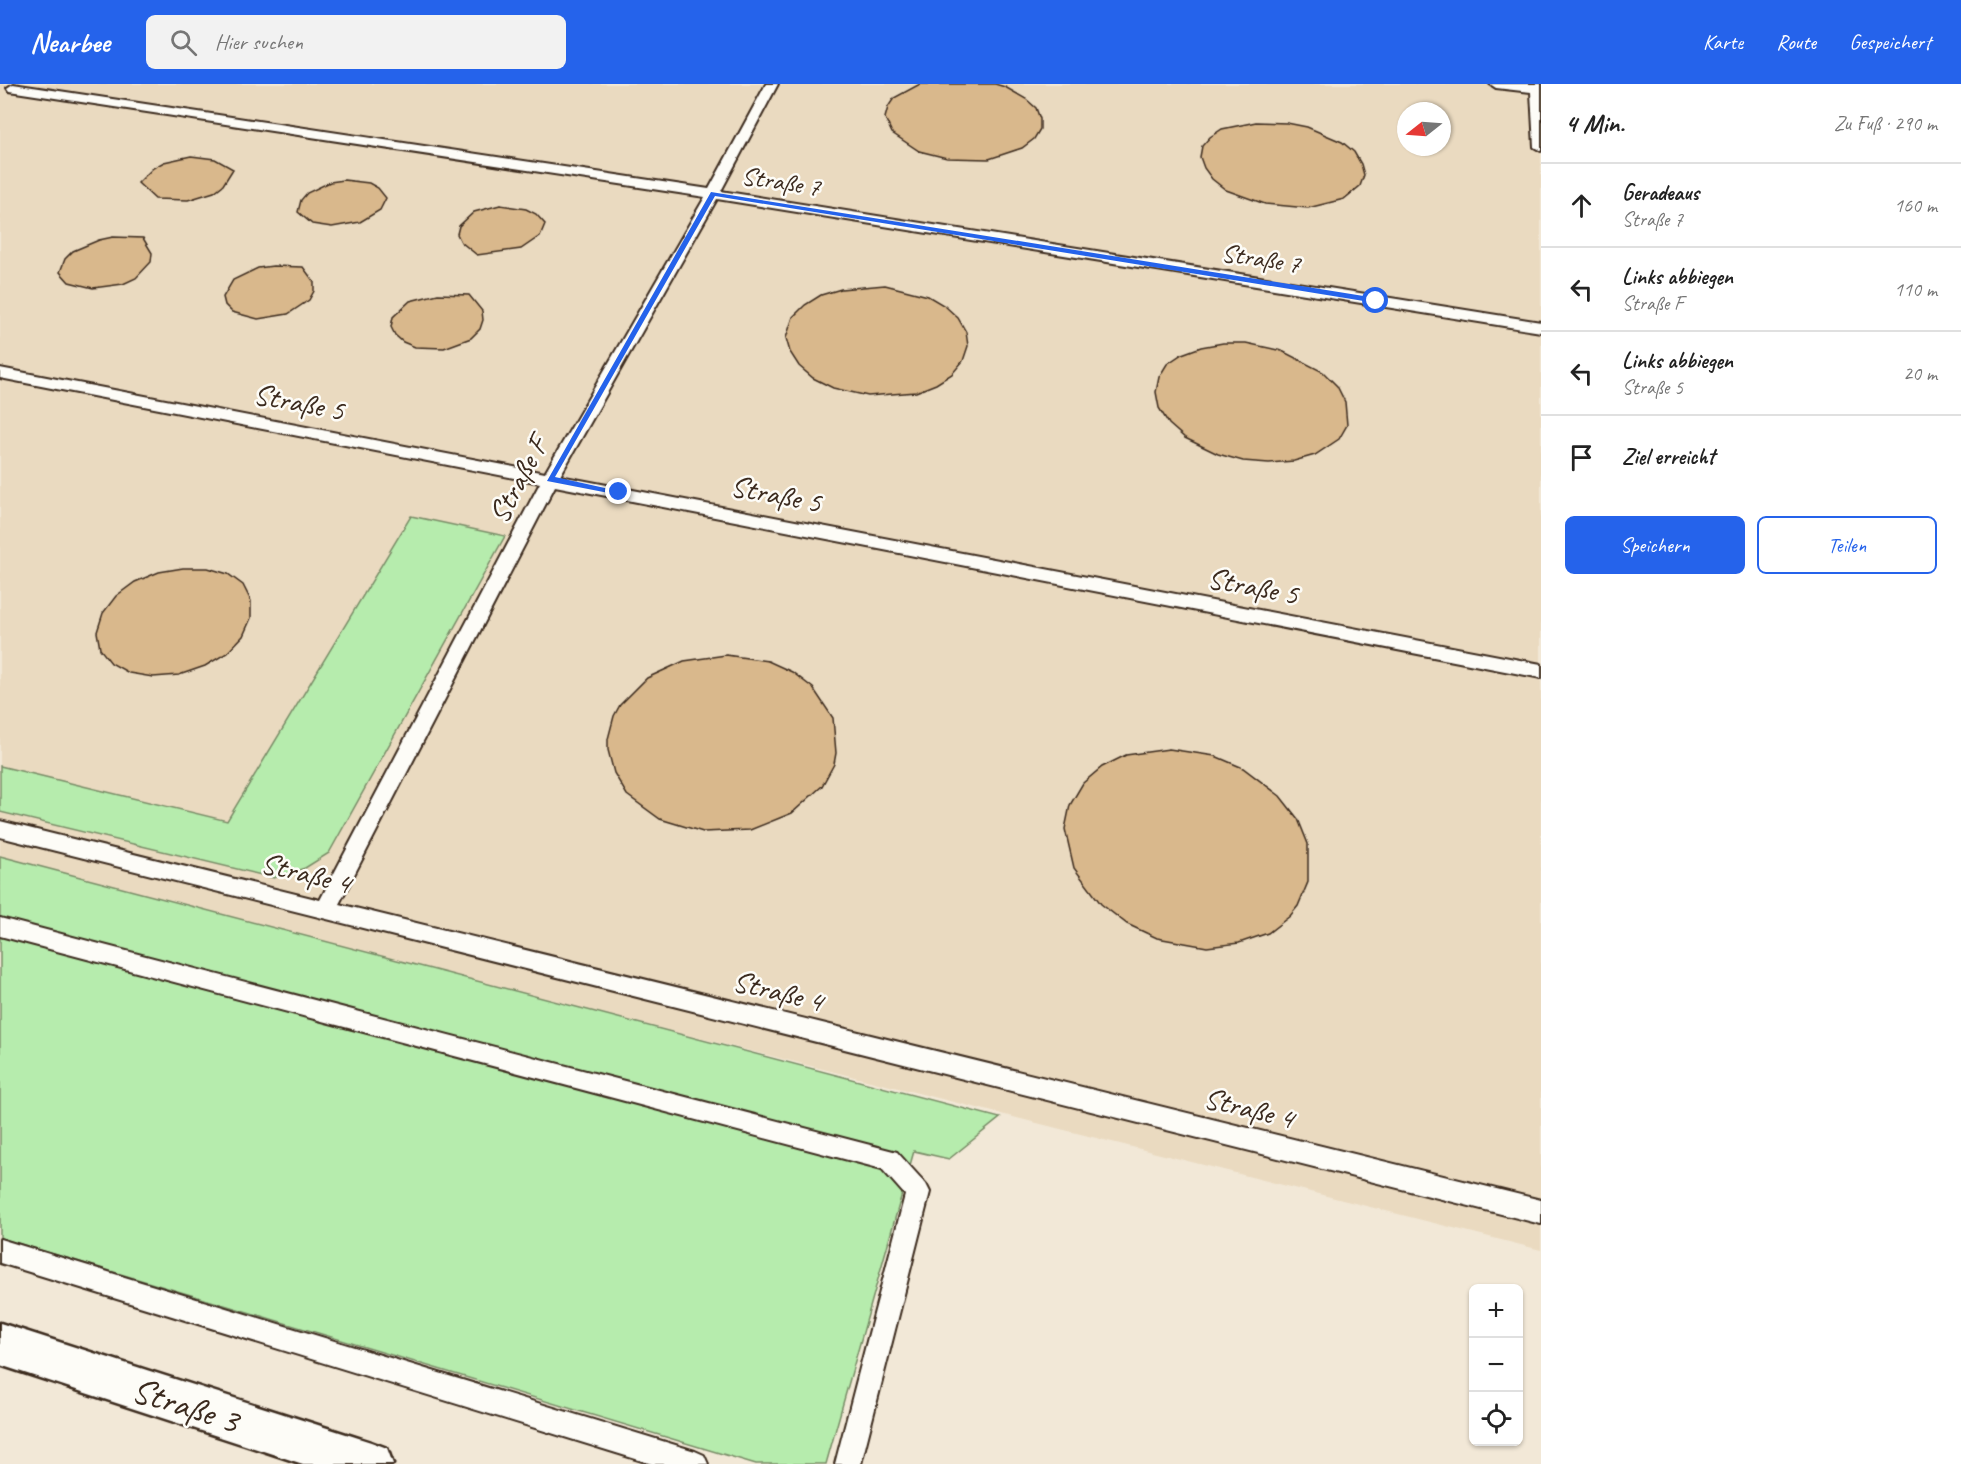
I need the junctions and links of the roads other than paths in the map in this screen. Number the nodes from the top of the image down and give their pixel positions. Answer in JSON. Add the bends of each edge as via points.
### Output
{"nodes":[{"id":1,"x":772,"y":84,"type":"edge"},
{"id":2,"x":1496,"y":84,"type":"edge"},
{"id":3,"x":15,"y":86,"type":"edge"},
{"id":4,"x":1537,"y":87,"type":"edge"},
{"id":5,"x":0,"y":99,"type":"edge"},
{"id":6,"x":1541,"y":147,"type":"edge"},
{"id":7,"x":713,"y":194,"type":"junction"},
{"id":8,"x":1541,"y":327,"type":"edge"},
{"id":9,"x":0,"y":373,"type":"edge"},
{"id":10,"x":549,"y":479,"type":"junction"},
{"id":11,"x":1541,"y":671,"type":"edge"},
{"id":12,"x":0,"y":829,"type":"edge"},
{"id":13,"x":326,"y":909,"type":"junction"},
{"id":14,"x":0,"y":927,"type":"edge"},
{"id":15,"x":1541,"y":1212,"type":"edge"},
{"id":16,"x":0,"y":1251,"type":"edge"},
{"id":17,"x":0,"y":1344,"type":"edge"},
{"id":18,"x":371,"y":1464,"type":"edge"},
{"id":19,"x":695,"y":1464,"type":"edge"},
{"id":20,"x":848,"y":1464,"type":"edge"}],
"edges":[{"from":1,"to":7,"type":"lane","name":"Straße F"},
{"from":2,"to":4,"type":"lane"},
{"from":3,"to":5,"type":"lane"},
{"from":3,"to":7,"type":"lane","name":"Straße 7"},
{"from":4,"to":6,"type":"lane"},
{"from":7,"to":8,"type":"lane","name":"Straße 7"},
{"from":7,"to":10,"type":"lane","name":"Straße F"},
{"from":9,"to":10,"type":"lane","name":"Straße 5"},
{"from":10,"to":11,"type":"lane","name":"Straße 5"},
{"from":10,"to":13,"type":"lane","name":"Straße F"},
{"from":12,"to":13,"type":"lane","name":"Straße 4"},
{"from":13,"to":15,"type":"lane","name":"Straße 4"},
{"from":14,"to":20,"type":"lane","via":[[889,1160],[918,1192]]},
{"from":16,"to":19,"type":"lane"},
{"from":17,"to":18,"type":"street","name":"Straße 3"}]}
